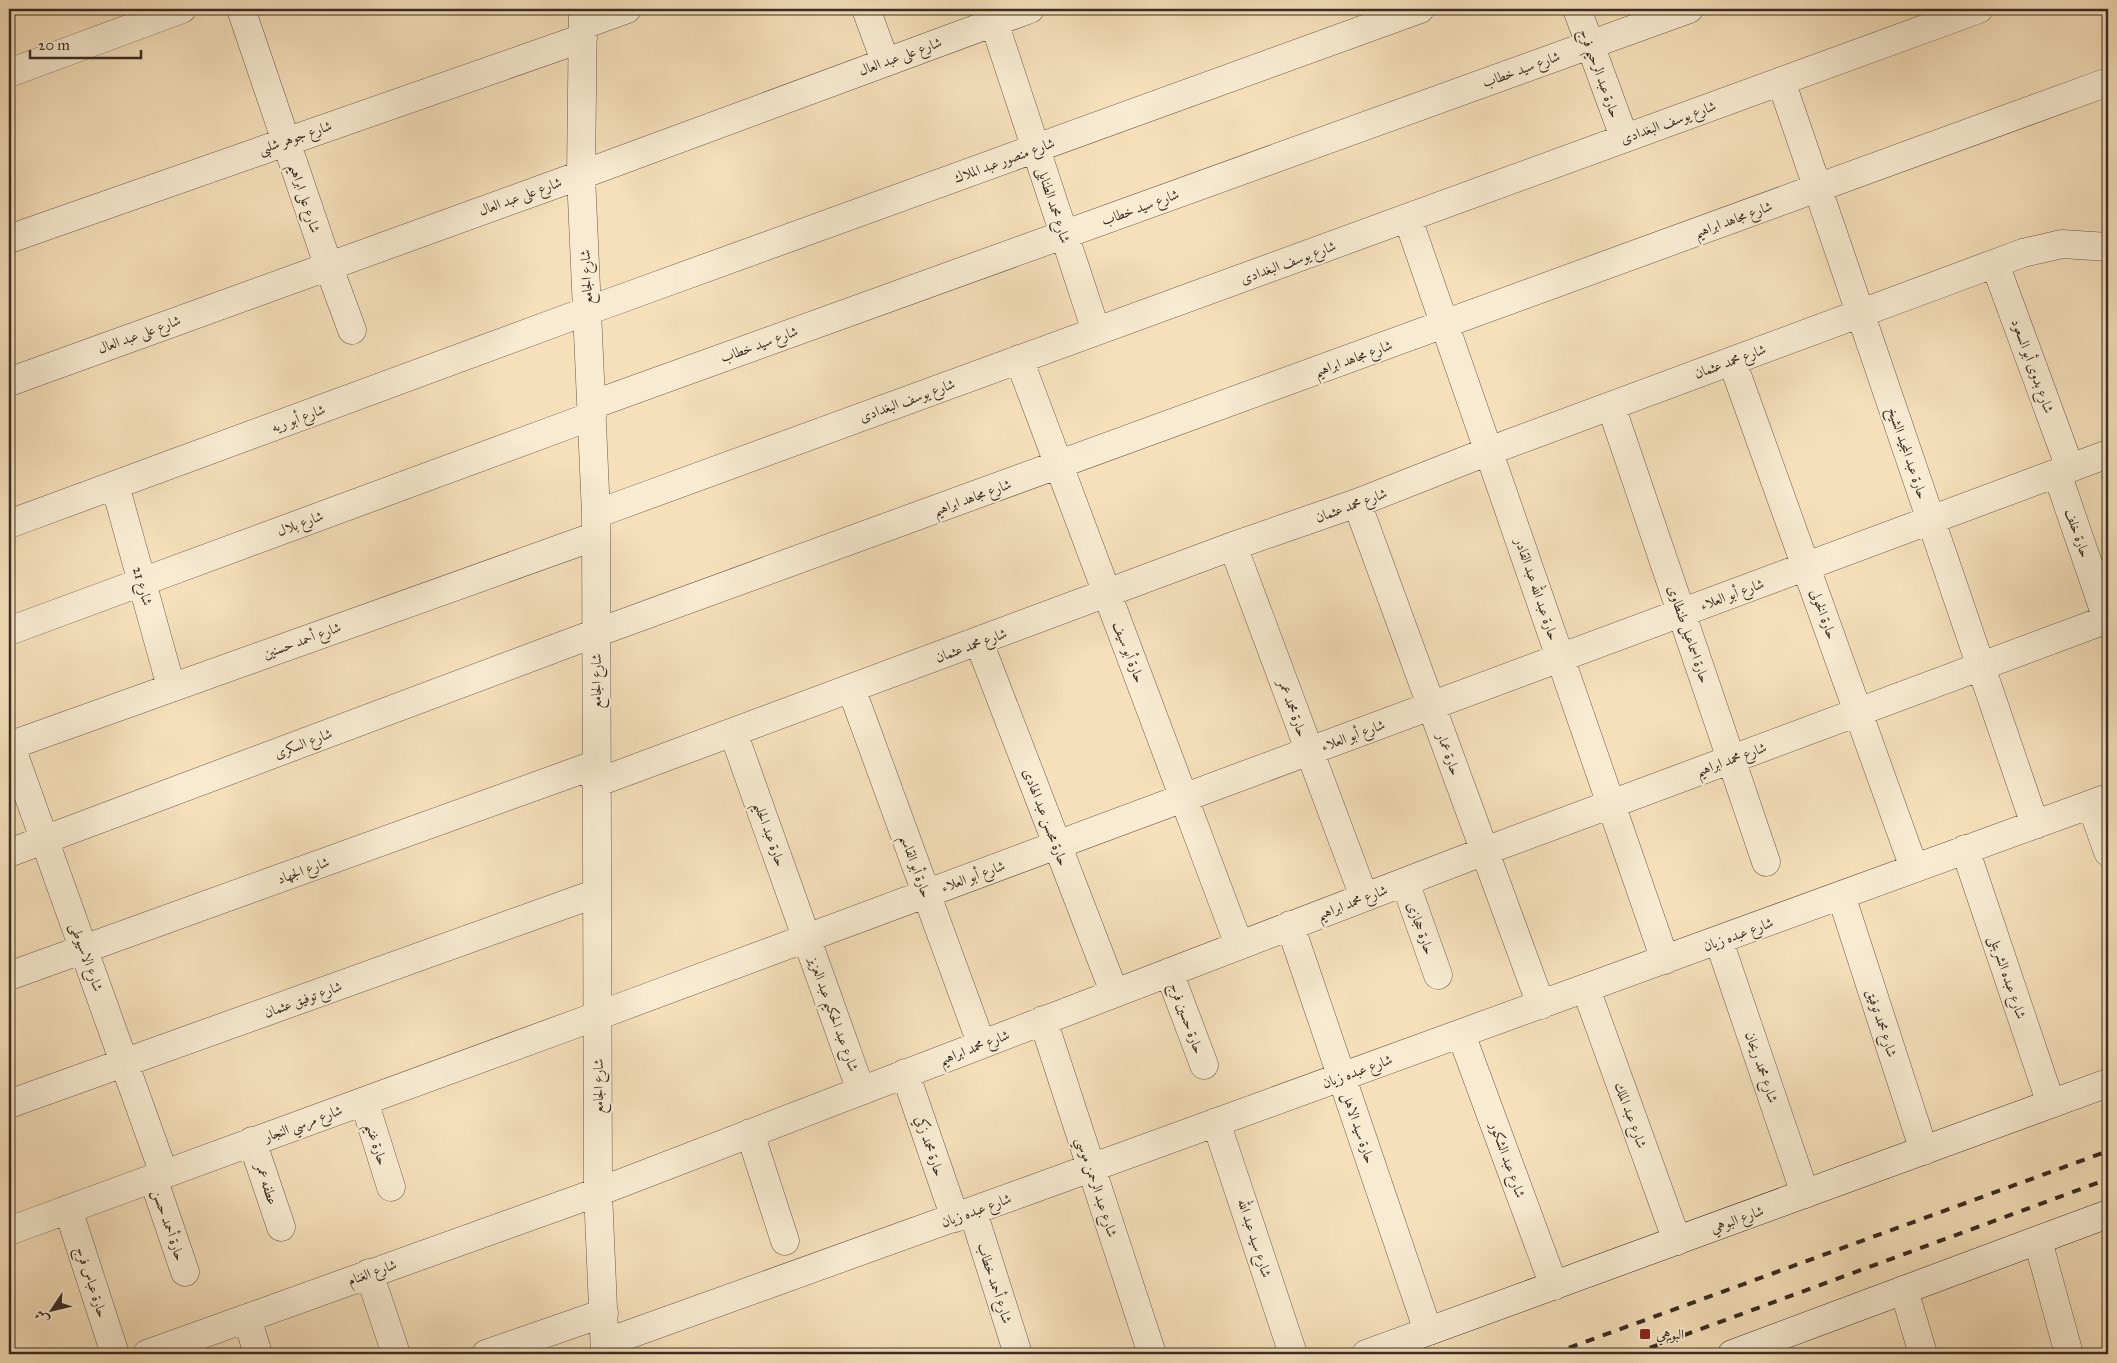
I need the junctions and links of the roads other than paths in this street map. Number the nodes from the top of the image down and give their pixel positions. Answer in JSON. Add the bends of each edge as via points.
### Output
{"nodes":[{"id":1,"x":182,"y":9,"type":"edge"},
{"id":2,"x":241,"y":9,"type":"edge"},
{"id":3,"x":627,"y":9,"type":"edge"},
{"id":4,"x":866,"y":9,"type":"edge"},
{"id":5,"x":1030,"y":9,"type":"edge"},
{"id":6,"x":1420,"y":9,"type":"edge"},
{"id":7,"x":1577,"y":9,"type":"edge"},
{"id":8,"x":1689,"y":9,"type":"edge"},
{"id":9,"x":1980,"y":9,"type":"edge"},
{"id":10,"x":994,"y":22,"type":"junction"},
{"id":11,"x":583,"y":24,"type":"edge"},
{"id":12,"x":1590,"y":44,"type":"junction"},
{"id":13,"x":885,"y":62,"type":"junction"},
{"id":14,"x":9,"y":73,"type":"edge"},
{"id":15,"x":1781,"y":81,"type":"junction"},
{"id":16,"x":2108,"y":82,"type":"edge"},
{"id":17,"x":1624,"y":137,"type":"junction"},
{"id":18,"x":286,"y":140,"type":"junction"},
{"id":19,"x":1036,"y":148,"type":"junction"},
{"id":20,"x":581,"y":175,"type":"junction"},
{"id":21,"x":1818,"y":188,"type":"junction"},
{"id":22,"x":1408,"y":219,"type":"junction"},
{"id":23,"x":1064,"y":234,"type":"junction"},
{"id":24,"x":9,"y":239,"type":"edge"},
{"id":25,"x":2108,"y":247,"type":"edge"},
{"id":26,"x":1995,"y":264,"type":"junction"},
{"id":27,"x":328,"y":265,"type":"junction"},
{"id":28,"x":587,"y":311,"type":"junction"},
{"id":29,"x":1860,"y":313,"type":"junction"},
{"id":30,"x":1445,"y":325,"type":"junction"},
{"id":31,"x":352,"y":330,"type":"dead end"},
{"id":32,"x":1096,"y":330,"type":"junction"},
{"id":33,"x":1019,"y":359,"type":"junction"},
{"id":34,"x":1732,"y":360,"type":"junction"},
{"id":35,"x":9,"y":382,"type":"edge"},
{"id":36,"x":1611,"y":406,"type":"junction"},
{"id":37,"x":592,"y":410,"type":"junction"},
{"id":38,"x":1489,"y":452,"type":"junction"},
{"id":39,"x":2108,"y":454,"type":"edge"},
{"id":40,"x":1059,"y":466,"type":"junction"},
{"id":41,"x":2063,"y":471,"type":"junction"},
{"id":42,"x":115,"y":485,"type":"junction"},
{"id":43,"x":1357,"y":503,"type":"junction"},
{"id":44,"x":1931,"y":520,"type":"junction"},
{"id":45,"x":9,"y":524,"type":"edge"},
{"id":46,"x":596,"y":525,"type":"junction"},
{"id":47,"x":1233,"y":546,"type":"junction"},
{"id":48,"x":1806,"y":566,"type":"junction"},
{"id":49,"x":142,"y":582,"type":"junction"},
{"id":50,"x":1107,"y":593,"type":"junction"},
{"id":51,"x":1682,"y":612,"type":"junction"},
{"id":52,"x":2108,"y":620,"type":"edge"},
{"id":53,"x":9,"y":631,"type":"edge"},
{"id":54,"x":596,"y":633,"type":"junction"},
{"id":55,"x":979,"y":642,"type":"junction"},
{"id":56,"x":1561,"y":658,"type":"junction"},
{"id":57,"x":1981,"y":667,"type":"junction"},
{"id":58,"x":171,"y":687,"type":"junction"},
{"id":59,"x":851,"y":688,"type":"junction"},
{"id":60,"x":1431,"y":705,"type":"junction"},
{"id":61,"x":1859,"y":712,"type":"junction"},
{"id":62,"x":733,"y":732,"type":"junction"},
{"id":63,"x":9,"y":744,"type":"edge"},
{"id":64,"x":1309,"y":751,"type":"junction"},
{"id":65,"x":1731,"y":759,"type":"junction"},
{"id":66,"x":596,"y":774,"type":"junction"},
{"id":67,"x":1184,"y":797,"type":"junction"},
{"id":68,"x":2100,"y":801,"type":"edge"},
{"id":69,"x":1611,"y":803,"type":"junction"},
{"id":70,"x":2034,"y":825,"type":"junction"},
{"id":71,"x":44,"y":840,"type":"junction"},
{"id":72,"x":1057,"y":844,"type":"junction"},
{"id":73,"x":1965,"y":849,"type":"junction"},
{"id":74,"x":1485,"y":851,"type":"junction"},
{"id":75,"x":2108,"y":852,"type":"edge"},
{"id":76,"x":9,"y":853,"type":"edge"},
{"id":77,"x":1766,"y":862,"type":"dead end"},
{"id":78,"x":1914,"y":868,"type":"junction"},
{"id":79,"x":1405,"y":882,"type":"junction"},
{"id":80,"x":597,"y":893,"type":"junction"},
{"id":81,"x":926,"y":893,"type":"junction"},
{"id":82,"x":1841,"y":895,"type":"junction"},
{"id":83,"x":1364,"y":897,"type":"junction"},
{"id":84,"x":1290,"y":925,"type":"junction"},
{"id":85,"x":806,"y":937,"type":"junction"},
{"id":86,"x":1720,"y":941,"type":"junction"},
{"id":87,"x":1239,"y":945,"type":"junction"},
{"id":88,"x":84,"y":949,"type":"junction"},
{"id":89,"x":1666,"y":960,"type":"junction"},
{"id":90,"x":1170,"y":972,"type":"junction"},
{"id":91,"x":1438,"y":975,"type":"dead end"},
{"id":92,"x":9,"y":976,"type":"edge"},
{"id":93,"x":1586,"y":989,"type":"junction"},
{"id":94,"x":1114,"y":992,"type":"junction"},
{"id":95,"x":1541,"y":1005,"type":"junction"},
{"id":96,"x":597,"y":1016,"type":"junction"},
{"id":97,"x":1043,"y":1020,"type":"junction"},
{"id":98,"x":1461,"y":1034,"type":"junction"},
{"id":99,"x":982,"y":1043,"type":"junction"},
{"id":100,"x":124,"y":1063,"type":"junction"},
{"id":101,"x":1204,"y":1065,"type":"dead end"},
{"id":102,"x":905,"y":1073,"type":"junction"},
{"id":103,"x":1341,"y":1077,"type":"junction"},
{"id":104,"x":2108,"y":1083,"type":"edge"},
{"id":105,"x":861,"y":1091,"type":"junction"},
{"id":106,"x":364,"y":1101,"type":"junction"},
{"id":107,"x":9,"y":1104,"type":"edge"},
{"id":108,"x":2051,"y":1104,"type":"junction"},
{"id":109,"x":1216,"y":1122,"type":"junction"},
{"id":110,"x":750,"y":1133,"type":"junction"},
{"id":111,"x":252,"y":1142,"type":"junction"},
{"id":112,"x":1924,"y":1151,"type":"junction"},
{"id":113,"x":1091,"y":1168,"type":"junction"},
{"id":114,"x":159,"y":1176,"type":"junction"},
{"id":115,"x":391,"y":1187,"type":"dead end"},
{"id":116,"x":598,"y":1192,"type":"junction"},
{"id":117,"x":1805,"y":1194,"type":"junction"},
{"id":118,"x":68,"y":1209,"type":"junction"},
{"id":119,"x":2108,"y":1214,"type":"edge"},
{"id":120,"x":964,"y":1215,"type":"junction"},
{"id":121,"x":281,"y":1227,"type":"dead end"},
{"id":122,"x":9,"y":1231,"type":"edge"},
{"id":123,"x":785,"y":1240,"type":"dead end"},
{"id":124,"x":1677,"y":1241,"type":"junction"},
{"id":125,"x":2038,"y":1241,"type":"junction"},
{"id":126,"x":185,"y":1272,"type":"dead end"},
{"id":127,"x":369,"y":1273,"type":"junction"},
{"id":128,"x":1554,"y":1286,"type":"junction"},
{"id":129,"x":1904,"y":1290,"type":"junction"},
{"id":130,"x":604,"y":1313,"type":"junction"},
{"id":131,"x":247,"y":1318,"type":"junction"},
{"id":132,"x":1428,"y":1332,"type":"junction"},
{"id":133,"x":1768,"y":1348,"type":"edge"},
{"id":134,"x":605,"y":1349,"type":"edge"},
{"id":135,"x":115,"y":1354,"type":"edge"},
{"id":136,"x":147,"y":1354,"type":"edge"},
{"id":137,"x":258,"y":1354,"type":"edge"},
{"id":138,"x":396,"y":1354,"type":"edge"},
{"id":139,"x":486,"y":1354,"type":"edge"},
{"id":140,"x":1018,"y":1354,"type":"edge"},
{"id":141,"x":1152,"y":1354,"type":"edge"},
{"id":142,"x":1293,"y":1354,"type":"edge"},
{"id":143,"x":1366,"y":1354,"type":"edge"},
{"id":144,"x":1732,"y":1354,"type":"edge"},
{"id":145,"x":1923,"y":1354,"type":"edge"},
{"id":146,"x":2069,"y":1354,"type":"edge"}],
"edges":[{"from":1,"to":14,"type":"street"},
{"from":2,"to":18,"type":"street","name":"شارع على ابراهيم"},
{"from":3,"to":11,"type":"street","name":"شارع جوهر شلبى"},
{"from":4,"to":13,"type":"street"},
{"from":5,"to":10,"type":"street","name":"شارع على عبد العال"},
{"from":6,"to":19,"type":"street","name":"شارع منصور عبد الملاك"},
{"from":7,"to":12,"type":"street","name":"حارة عبد الرحيم فرج"},
{"from":8,"to":12,"type":"street","name":"شارع سيد خطاب"},
{"from":9,"to":15,"type":"street","name":"شارع يوسف البغدادى"},
{"from":10,"to":13,"type":"street","name":"شارع على عبد العال"},
{"from":10,"to":19,"type":"street","name":"شارع محمد الطنابلى"},
{"from":11,"to":18,"type":"street","name":"شارع جوهر شلبى"},
{"from":11,"to":20,"type":"street","name":"شارع الجامع"},
{"from":12,"to":17,"type":"street","name":"حارة عبد الرحيم فرج"},
{"from":12,"to":23,"type":"street","name":"شارع سيد خطاب"},
{"from":13,"to":20,"type":"street","name":"شارع على عبد العال"},
{"from":15,"to":17,"type":"street","name":"شارع يوسف البغدادى"},
{"from":15,"to":21,"type":"street","name":"حارة عبد المجيد الشيخ"},
{"from":16,"to":21,"type":"street","name":"شارع مجاهد ابراهيم"},
{"from":17,"to":22,"type":"street","name":"شارع يوسف البغدادى"},
{"from":18,"to":24,"type":"street","name":"شارع جوهر شلبى"},
{"from":18,"to":27,"type":"street","name":"شارع على ابراهيم"},
{"from":19,"to":23,"type":"street","name":"شارع محمد الطنابلى"},
{"from":19,"to":28,"type":"street","name":"شارع منصور عبد الملاك"},
{"from":20,"to":27,"type":"street","name":"شارع على عبد العال"},
{"from":20,"to":28,"type":"street","name":"شارع الجامع"},
{"from":21,"to":29,"type":"street","name":"حارة عبد المجيد الشيخ"},
{"from":21,"to":30,"type":"street","name":"شارع مجاهد ابراهيم"},
{"from":22,"to":30,"type":"street","name":"حارة عبد الله عبد القادر"},
{"from":22,"to":32,"type":"street","name":"شارع يوسف البغدادى"},
{"from":23,"to":32,"type":"street","name":"شارع محمد الطنابلى"},
{"from":23,"to":37,"type":"street","name":"شارع سيد خطاب"},
{"from":25,"to":26,"type":"street","name":"شارع محمد عثمان","via":[[2062,244],[2023,253]]},
{"from":26,"to":29,"type":"street","name":"شارع محمد عثمان"},
{"from":26,"to":41,"type":"street","name":"شارع بدوى أبو السعود"},
{"from":27,"to":31,"type":"street","name":"شارع على ابراهيم"},
{"from":27,"to":35,"type":"street","name":"شارع على عبد العال"},
{"from":28,"to":37,"type":"street","name":"شارع الجامع"},
{"from":28,"to":42,"type":"street","name":"شارع أبو ريه"},
{"from":29,"to":34,"type":"street","name":"شارع محمد عثمان"},
{"from":29,"to":44,"type":"street","name":"حارة عبد المجيد الشيخ"},
{"from":30,"to":38,"type":"street","name":"حارة عبد الله عبد القادر"},
{"from":30,"to":40,"type":"street","name":"شارع مجاهد ابراهيم"},
{"from":32,"to":33,"type":"street","name":"شارع يوسف البغدادى"},
{"from":33,"to":40,"type":"street","name":"حارة أبو سيف"},
{"from":33,"to":46,"type":"street","name":"شارع يوسف البغدادى"},
{"from":34,"to":36,"type":"street","name":"شارع محمد عثمان"},
{"from":34,"to":48,"type":"street","name":"حارة الخولى"},
{"from":36,"to":38,"type":"street","name":"شارع محمد عثمان"},
{"from":36,"to":51,"type":"street","name":"حارة اسماعيل طنطاوى"},
{"from":37,"to":46,"type":"street","name":"شارع الجامع"},
{"from":37,"to":49,"type":"street","name":"شارع بلال"},
{"from":38,"to":43,"type":"street","name":"شارع محمد عثمان"},
{"from":38,"to":56,"type":"street","name":"حارة عبد الله عبد القادر"},
{"from":39,"to":41,"type":"street","name":"شارع أبو العلاء"},
{"from":40,"to":50,"type":"street","name":"حارة أبو سيف"},
{"from":40,"to":54,"type":"street","name":"شارع مجاهد ابراهيم"},
{"from":41,"to":44,"type":"street","name":"شارع أبو العلاء"},
{"from":41,"to":52,"type":"street","name":"حارة خلف"},
{"from":42,"to":45,"type":"street","name":"شارع أبو ريه"},
{"from":42,"to":49,"type":"street","name":"شارع 21"},
{"from":43,"to":47,"type":"street","name":"شارع محمد عثمان"},
{"from":43,"to":60,"type":"street","name":"حارة عمار"},
{"from":44,"to":48,"type":"street","name":"شارع أبو العلاء"},
{"from":44,"to":57,"type":"street","name":"حارة عبد المجيد الشيخ"},
{"from":46,"to":54,"type":"street","name":"شارع الجامع"},
{"from":46,"to":58,"type":"street","name":"شارع أحمد حسنين"},
{"from":47,"to":50,"type":"street","name":"شارع محمد عثمان"},
{"from":47,"to":64,"type":"street","name":"حارة محمد عمر"},
{"from":48,"to":51,"type":"street","name":"شارع أبو العلاء"},
{"from":48,"to":61,"type":"street","name":"حارة الخولى"},
{"from":49,"to":53,"type":"street","name":"شارع بلال"},
{"from":49,"to":58,"type":"street","name":"شارع 21"},
{"from":50,"to":55,"type":"street","name":"شارع محمد عثمان"},
{"from":50,"to":67,"type":"street","name":"حارة أبو سيف"},
{"from":51,"to":56,"type":"street","name":"شارع أبو العلاء"},
{"from":51,"to":65,"type":"street","name":"حارة اسماعيل طنطاوى"},
{"from":52,"to":57,"type":"street","name":"شارع محمد ابراهيم"},
{"from":54,"to":66,"type":"street","name":"شارع الجامع"},
{"from":54,"to":71,"type":"street","name":"شارع السكرى"},
{"from":55,"to":59,"type":"street","name":"شارع محمد عثمان"},
{"from":55,"to":72,"type":"street","name":"حارة محسن عبد الهادى"},
{"from":56,"to":60,"type":"street","name":"شارع أبو العلاء"},
{"from":56,"to":69,"type":"street","name":"حارة عبد الله عبد القادر"},
{"from":57,"to":61,"type":"street","name":"شارع محمد ابراهيم"},
{"from":57,"to":70,"type":"street","name":"حارة عبد المجيد الشيخ"},
{"from":58,"to":63,"type":"street","name":"شارع أحمد حسنين"},
{"from":59,"to":62,"type":"street","name":"شارع محمد عثمان"},
{"from":59,"to":81,"type":"street","name":"حارة أبو القاسم"},
{"from":60,"to":64,"type":"street","name":"شارع أبو العلاء"},
{"from":60,"to":74,"type":"street","name":"حارة عمار"},
{"from":61,"to":65,"type":"street","name":"شارع محمد ابراهيم"},
{"from":61,"to":78,"type":"street","name":"حارة الخولى"},
{"from":62,"to":66,"type":"street","name":"شارع محمد عثمان"},
{"from":62,"to":85,"type":"street","name":"حارة عبد الحليم"},
{"from":63,"to":71,"type":"street","name":"شارع الاسيوطى"},
{"from":64,"to":67,"type":"street","name":"شارع أبو العلاء"},
{"from":64,"to":83,"type":"street","name":"حارة محمد عمر"},
{"from":65,"to":69,"type":"street","name":"شارع محمد ابراهيم"},
{"from":65,"to":77,"type":"street","name":"حارة اسماعيل طنطاوى"},
{"from":66,"to":80,"type":"street","name":"شارع الجامع"},
{"from":66,"to":88,"type":"street","name":"شارع الجهاد"},
{"from":67,"to":72,"type":"street","name":"شارع أبو العلاء"},
{"from":67,"to":87,"type":"street","name":"حارة أبو سيف"},
{"from":68,"to":70,"type":"street","name":"شارع عبده زيان"},
{"from":68,"to":75,"type":"street"},
{"from":69,"to":74,"type":"street","name":"شارع محمد ابراهيم"},
{"from":69,"to":89,"type":"street","name":"حارة عبد الله عبد القادر"},
{"from":70,"to":73,"type":"street","name":"شارع عبده زيان"},
{"from":71,"to":76,"type":"street","name":"شارع السكرى"},
{"from":71,"to":88,"type":"street","name":"شارع الاسيوطى"},
{"from":72,"to":81,"type":"street","name":"شارع أبو العلاء"},
{"from":72,"to":94,"type":"street","name":"حارة محسن عبد الهادى"},
{"from":73,"to":78,"type":"street","name":"شارع عبده زيان"},
{"from":73,"to":108,"type":"street","name":"شارع عبده الشربتلى"},
{"from":74,"to":79,"type":"street","name":"شارع محمد ابراهيم"},
{"from":74,"to":95,"type":"street","name":"حارة عمار"},
{"from":78,"to":82,"type":"street","name":"شارع عبده زيان"},
{"from":79,"to":83,"type":"street","name":"شارع محمد ابراهيم"},
{"from":79,"to":91,"type":"street","name":"حارة حجازى"},
{"from":80,"to":96,"type":"street","name":"شارع الجامع"},
{"from":80,"to":100,"type":"street","name":"شارع توفيق عثمان"},
{"from":81,"to":85,"type":"street","name":"شارع أبو العلاء"},
{"from":81,"to":99,"type":"street","name":"حارة أبو القاسم"},
{"from":82,"to":86,"type":"street","name":"شارع عبده زيان"},
{"from":82,"to":112,"type":"street","name":"شارع محمد توفيق"},
{"from":83,"to":84,"type":"street","name":"شارع محمد ابراهيم"},
{"from":84,"to":87,"type":"street","name":"شارع محمد ابراهيم"},
{"from":84,"to":103,"type":"street","name":"حارة سيد الاهل"},
{"from":85,"to":96,"type":"street","name":"شارع أبو العلاء"},
{"from":85,"to":105,"type":"street","name":"شارع عبد الحكيم عبد العزيز"},
{"from":86,"to":89,"type":"street","name":"شارع عبده زيان"},
{"from":86,"to":117,"type":"street","name":"شارع محمد ريحان"},
{"from":87,"to":90,"type":"street","name":"شارع محمد ابراهيم"},
{"from":88,"to":92,"type":"street","name":"شارع الجهاد"},
{"from":88,"to":100,"type":"street","name":"شارع الاسيوطى"},
{"from":89,"to":93,"type":"street","name":"شارع عبده زيان"},
{"from":90,"to":94,"type":"street","name":"شارع محمد ابراهيم"},
{"from":90,"to":101,"type":"street","name":"حارة حسين فرج"},
{"from":93,"to":95,"type":"street","name":"شارع عبده زيان"},
{"from":93,"to":124,"type":"street","name":"شارع عبد الملك"},
{"from":94,"to":97,"type":"street","name":"شارع محمد ابراهيم"},
{"from":95,"to":98,"type":"street","name":"شارع عبده زيان"},
{"from":96,"to":106,"type":"street","name":"شارع مرسي النجار"},
{"from":96,"to":116,"type":"street","name":"شارع الجامع"},
{"from":97,"to":99,"type":"street","name":"شارع محمد ابراهيم"},
{"from":97,"to":113,"type":"street","name":"شارع عبد الرحمن موسي"},
{"from":98,"to":103,"type":"street","name":"شارع عبده زيان"},
{"from":98,"to":128,"type":"street","name":"شارع عبد الشكور"},
{"from":99,"to":102,"type":"street","name":"شارع محمد ابراهيم"},
{"from":100,"to":107,"type":"street","name":"شارع توفيق عثمان"},
{"from":100,"to":114,"type":"street","name":"شارع الاسيوطى"},
{"from":102,"to":105,"type":"street","name":"شارع محمد ابراهيم"},
{"from":102,"to":120,"type":"street","name":"حارة محمد زكي"},
{"from":103,"to":109,"type":"street","name":"شارع عبده زيان"},
{"from":103,"to":132,"type":"street","name":"حارة سيد الاهل"},
{"from":104,"to":108,"type":"street","name":"شارع البوهي"},
{"from":105,"to":110,"type":"street","name":"شارع محمد ابراهيم"},
{"from":106,"to":111,"type":"street","name":"شارع مرسي النجار"},
{"from":106,"to":115,"type":"street","name":"حارة غنيم"},
{"from":108,"to":112,"type":"street","name":"شارع البوهي"},
{"from":109,"to":113,"type":"street","name":"شارع عبده زيان"},
{"from":109,"to":142,"type":"street","name":"شارع سيد عبد الله"},
{"from":110,"to":116,"type":"street","name":"شارع محمد ابراهيم"},
{"from":110,"to":123,"type":"street"},
{"from":111,"to":114,"type":"street","name":"شارع مرسي النجار"},
{"from":111,"to":121,"type":"street","name":"عطفه عمر"},
{"from":112,"to":117,"type":"street","name":"شارع البوهي"},
{"from":113,"to":120,"type":"street","name":"شارع عبده زيان"},
{"from":113,"to":141,"type":"street","name":"شارع عبد الرحمن موسي"},
{"from":114,"to":118,"type":"street","name":"شارع مرسي النجار"},
{"from":114,"to":126,"type":"street","name":"حارة أحمد حسن"},
{"from":116,"to":127,"type":"street","name":"شارع الغنام"},
{"from":116,"to":130,"type":"street","name":"شارع الجامع"},
{"from":117,"to":124,"type":"street","name":"شارع البوهي"},
{"from":118,"to":122,"type":"street","name":"شارع مرسي النجار"},
{"from":118,"to":135,"type":"street","name":"حارة عباس فرج"},
{"from":119,"to":125,"type":"street"},
{"from":120,"to":134,"type":"street","name":"شارع عبده زيان"},
{"from":120,"to":140,"type":"street","name":"شارع أحمد خطاب"},
{"from":124,"to":128,"type":"street","name":"شارع البوهي"},
{"from":125,"to":129,"type":"street"},
{"from":125,"to":146,"type":"street"},
{"from":127,"to":131,"type":"street","name":"شارع الغنام"},
{"from":127,"to":138,"type":"street"},
{"from":128,"to":132,"type":"street","name":"شارع البوهي"},
{"from":129,"to":133,"type":"street"},
{"from":129,"to":145,"type":"street"},
{"from":130,"to":134,"type":"street","name":"شارع الجامع"},
{"from":130,"to":139,"type":"street"},
{"from":131,"to":136,"type":"street","name":"شارع الغنام"},
{"from":131,"to":137,"type":"street"},
{"from":132,"to":143,"type":"street","name":"شارع البوهي"},
{"from":133,"to":144,"type":"street"}]}
